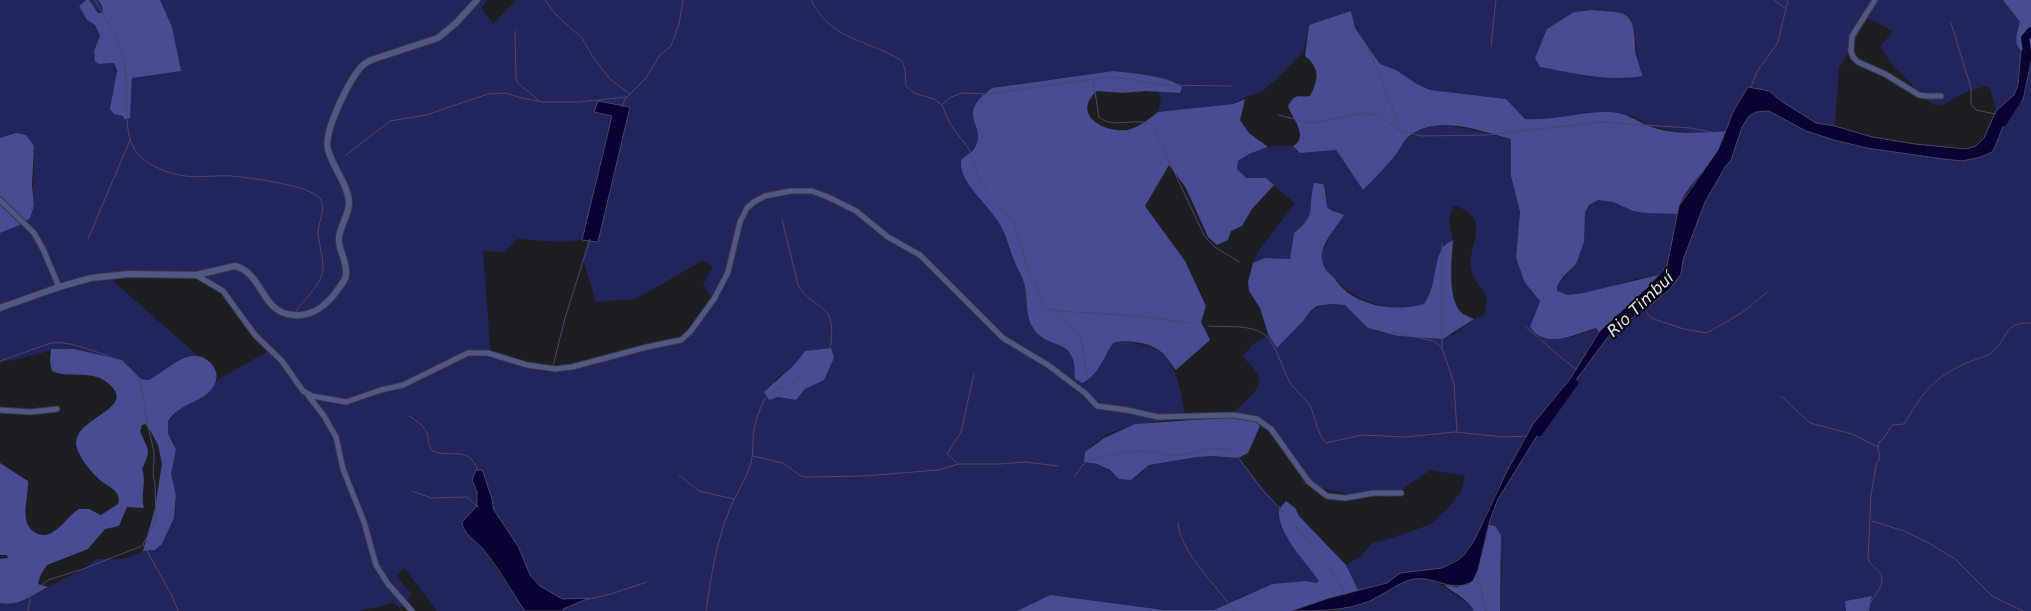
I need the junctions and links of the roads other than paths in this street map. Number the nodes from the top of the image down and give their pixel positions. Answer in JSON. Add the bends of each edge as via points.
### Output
{"nodes":[{"id":1,"x":477,"y":0,"type":"edge"},
{"id":2,"x":1875,"y":0,"type":"edge"},
{"id":3,"x":1941,"y":96,"type":"dead end"},
{"id":4,"x":0,"y":200,"type":"edge"},
{"id":5,"x":196,"y":276,"type":"junction"},
{"id":6,"x":60,"y":287,"type":"junction"},
{"id":7,"x":0,"y":308,"type":"edge"},
{"id":8,"x":307,"y":394,"type":"junction"},
{"id":9,"x":57,"y":409,"type":"dead end"},
{"id":10,"x":0,"y":410,"type":"edge"},
{"id":11,"x":1401,"y":494,"type":"dead end"},
{"id":12,"x":412,"y":611,"type":"edge"}],
"edges":[{"from":1,"to":5,"type":"street","via":[[438,38],[371,60],[352,79],[328,134],[330,157],[349,201],[338,240],[345,280],[329,302],[316,311],[292,315],[282,313],[269,304],[249,272],[242,267],[229,266]]},
{"from":2,"to":3,"type":"street","via":[[1852,36],[1854,57],[1919,94]]},
{"from":4,"to":6,"type":"street","via":[[34,233]]},
{"from":5,"to":6,"type":"street","via":[[114,275]]},
{"from":5,"to":8,"type":"street","via":[[223,291],[255,335],[282,361]]},
{"from":6,"to":7,"type":"street"},
{"from":8,"to":11,"type":"street","via":[[338,402],[353,400],[403,386],[468,353],[488,353],[555,370],[681,340],[700,319],[728,272],[740,222],[747,208],[765,196],[812,191],[847,206],[888,237],[920,255],[1003,338],[1048,365],[1097,406],[1158,417],[1233,415],[1257,420],[1271,429],[1309,482],[1327,496]]},
{"from":8,"to":12,"type":"street","via":[[336,437],[343,469],[376,564],[388,584]]},
{"from":9,"to":10,"type":"street","via":[[31,412]]}]}
